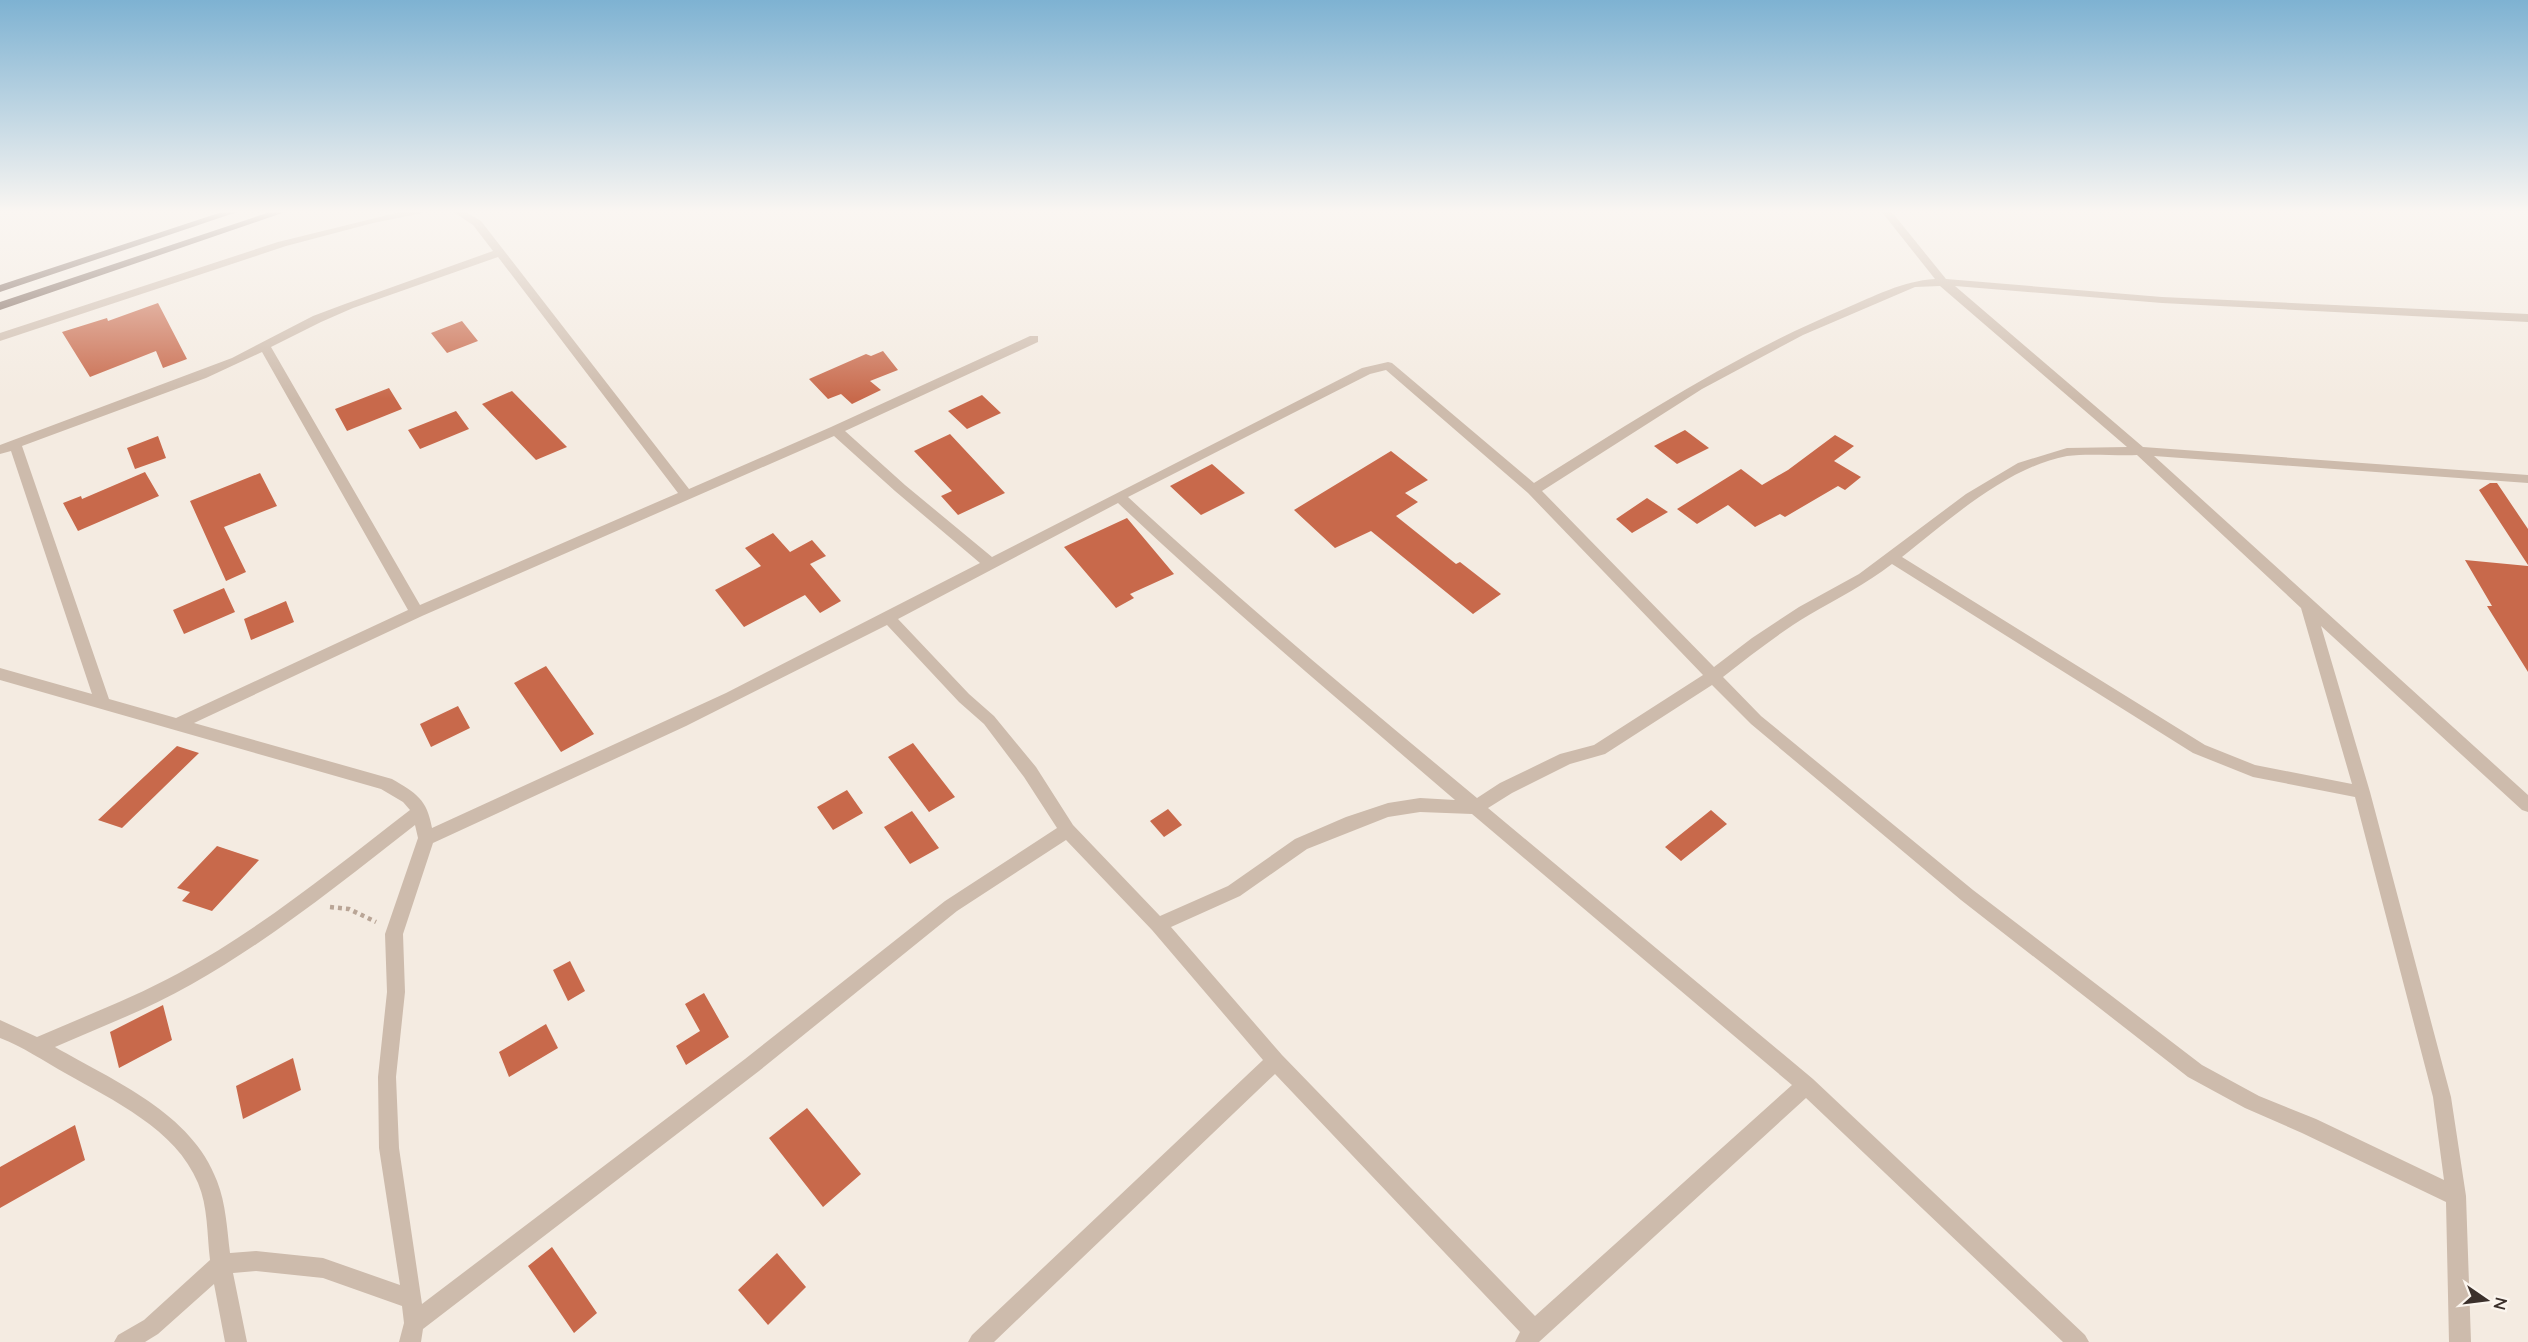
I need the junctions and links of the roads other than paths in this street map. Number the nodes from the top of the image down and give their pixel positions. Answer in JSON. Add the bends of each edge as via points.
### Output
{"nodes":[{"id":1,"x":46,"y":274,"type":"edge"},
{"id":2,"x":96,"y":274,"type":"edge"},
{"id":3,"x":192,"y":274,"type":"edge"},
{"id":4,"x":441,"y":274,"type":"edge"},
{"id":5,"x":515,"y":274,"type":"edge"},
{"id":6,"x":1936,"y":274,"type":"edge"},
{"id":7,"x":1943,"y":282,"type":"junction"},
{"id":8,"x":0,"y":289,"type":"edge"},
{"id":9,"x":0,"y":306,"type":"edge"},
{"id":10,"x":2528,"y":318,"type":"edge"},
{"id":11,"x":0,"y":337,"type":"edge"},
{"id":12,"x":1034,"y":339,"type":"dead end"},
{"id":13,"x":264,"y":345,"type":"junction"},
{"id":14,"x":836,"y":430,"type":"junction"},
{"id":15,"x":15,"y":444,"type":"junction"},
{"id":16,"x":0,"y":450,"type":"edge"},
{"id":17,"x":2140,"y":451,"type":"junction"},
{"id":18,"x":2528,"y":478,"type":"edge"},
{"id":19,"x":1533,"y":490,"type":"junction"},
{"id":20,"x":686,"y":494,"type":"junction"},
{"id":21,"x":1120,"y":497,"type":"junction"},
{"id":22,"x":1893,"y":558,"type":"junction"},
{"id":23,"x":991,"y":564,"type":"junction"},
{"id":24,"x":2308,"y":606,"type":"junction"},
{"id":25,"x":417,"y":612,"type":"junction"},
{"id":26,"x":887,"y":616,"type":"junction"},
{"id":27,"x":0,"y":674,"type":"edge"},
{"id":28,"x":1714,"y":676,"type":"junction"},
{"id":29,"x":103,"y":704,"type":"junction"},
{"id":30,"x":178,"y":724,"type":"junction"},
{"id":31,"x":2362,"y":792,"type":"junction"},
{"id":32,"x":2528,"y":805,"type":"edge"},
{"id":33,"x":1476,"y":807,"type":"junction"},
{"id":34,"x":421,"y":811,"type":"junction"},
{"id":35,"x":1067,"y":830,"type":"junction"},
{"id":36,"x":426,"y":838,"type":"junction"},
{"id":37,"x":1158,"y":926,"type":"junction"},
{"id":38,"x":4,"y":1034,"type":"edge"},
{"id":39,"x":38,"y":1046,"type":"junction"},
{"id":40,"x":1275,"y":1061,"type":"junction"},
{"id":41,"x":1806,"y":1085,"type":"junction"},
{"id":42,"x":2456,"y":1196,"type":"junction"},
{"id":43,"x":222,"y":1264,"type":"junction"},
{"id":44,"x":411,"y":1298,"type":"junction"},
{"id":45,"x":412,"y":1333,"type":"edge"},
{"id":46,"x":1530,"y":1337,"type":"edge"},
{"id":47,"x":125,"y":1342,"type":"edge"},
{"id":48,"x":236,"y":1342,"type":"edge"},
{"id":49,"x":979,"y":1342,"type":"edge"},
{"id":50,"x":2078,"y":1342,"type":"edge"},
{"id":51,"x":2460,"y":1342,"type":"edge"}],
"edges":[{"from":1,"to":8,"type":"main road"},
{"from":2,"to":9,"type":"main road"},
{"from":3,"to":11,"type":"street"},
{"from":4,"to":13,"type":"street","via":[[349,306]]},
{"from":5,"to":20,"type":"street"},
{"from":6,"to":7,"type":"street"},
{"from":7,"to":10,"type":"street","via":[[2162,300]]},
{"from":7,"to":17,"type":"street"},
{"from":7,"to":19,"type":"street","via":[[1912,284],[1799,332],[1698,386]]},
{"from":12,"to":14,"type":"street"},
{"from":13,"to":15,"type":"street","via":[[202,375]]},
{"from":13,"to":25,"type":"street"},
{"from":14,"to":20,"type":"street"},
{"from":14,"to":23,"type":"street"},
{"from":15,"to":16,"type":"street"},
{"from":15,"to":29,"type":"street"},
{"from":17,"to":18,"type":"street"},
{"from":17,"to":22,"type":"street","via":[[2067,452],[2024,466],[1971,497]]},
{"from":17,"to":24,"type":"street"},
{"from":19,"to":21,"type":"street","via":[[1388,366],[1366,371],[1226,439]]},
{"from":19,"to":28,"type":"street"},
{"from":20,"to":25,"type":"street"},
{"from":21,"to":23,"type":"street"},
{"from":21,"to":33,"type":"street","via":[[1301,660]]},
{"from":22,"to":28,"type":"street","via":[[1804,611]]},
{"from":22,"to":31,"type":"street","via":[[2199,749],[2253,771]]},
{"from":23,"to":26,"type":"street"},
{"from":24,"to":31,"type":"street"},
{"from":24,"to":32,"type":"street"},
{"from":25,"to":30,"type":"street"},
{"from":26,"to":35,"type":"street","via":[[989,720],[1030,772]]},
{"from":26,"to":36,"type":"street","via":[[627,748]]},
{"from":27,"to":29,"type":"street"},
{"from":28,"to":33,"type":"street","via":[[1599,750],[1566,759]]},
{"from":28,"to":42,"type":"street","via":[[1756,720],[1967,895],[2195,1071],[2252,1102]]},
{"from":29,"to":30,"type":"street"},
{"from":30,"to":34,"type":"street","via":[[386,784],[409,796]]},
{"from":31,"to":42,"type":"street","via":[[2442,1097]]},
{"from":33,"to":37,"type":"street","via":[[1420,805],[1352,822],[1301,844],[1234,891]]},
{"from":33,"to":41,"type":"street"},
{"from":34,"to":36,"type":"street"},
{"from":34,"to":39,"type":"street","via":[[290,911],[202,968],[151,996]]},
{"from":35,"to":37,"type":"street"},
{"from":35,"to":45,"type":"street","via":[[905,940]]},
{"from":36,"to":44,"type":"street","via":[[394,934],[396,992],[386,1099],[389,1148]]},
{"from":37,"to":40,"type":"street"},
{"from":38,"to":39,"type":"street"},
{"from":39,"to":43,"type":"street","via":[[145,1111],[185,1144],[207,1177]]},
{"from":40,"to":46,"type":"street"},
{"from":40,"to":49,"type":"street"},
{"from":41,"to":46,"type":"street"},
{"from":41,"to":50,"type":"street"},
{"from":42,"to":51,"type":"street"},
{"from":43,"to":44,"type":"street","via":[[256,1261],[323,1268]]},
{"from":43,"to":47,"type":"street","via":[[151,1327]]},
{"from":43,"to":48,"type":"street"},
{"from":44,"to":45,"type":"street"}]}
